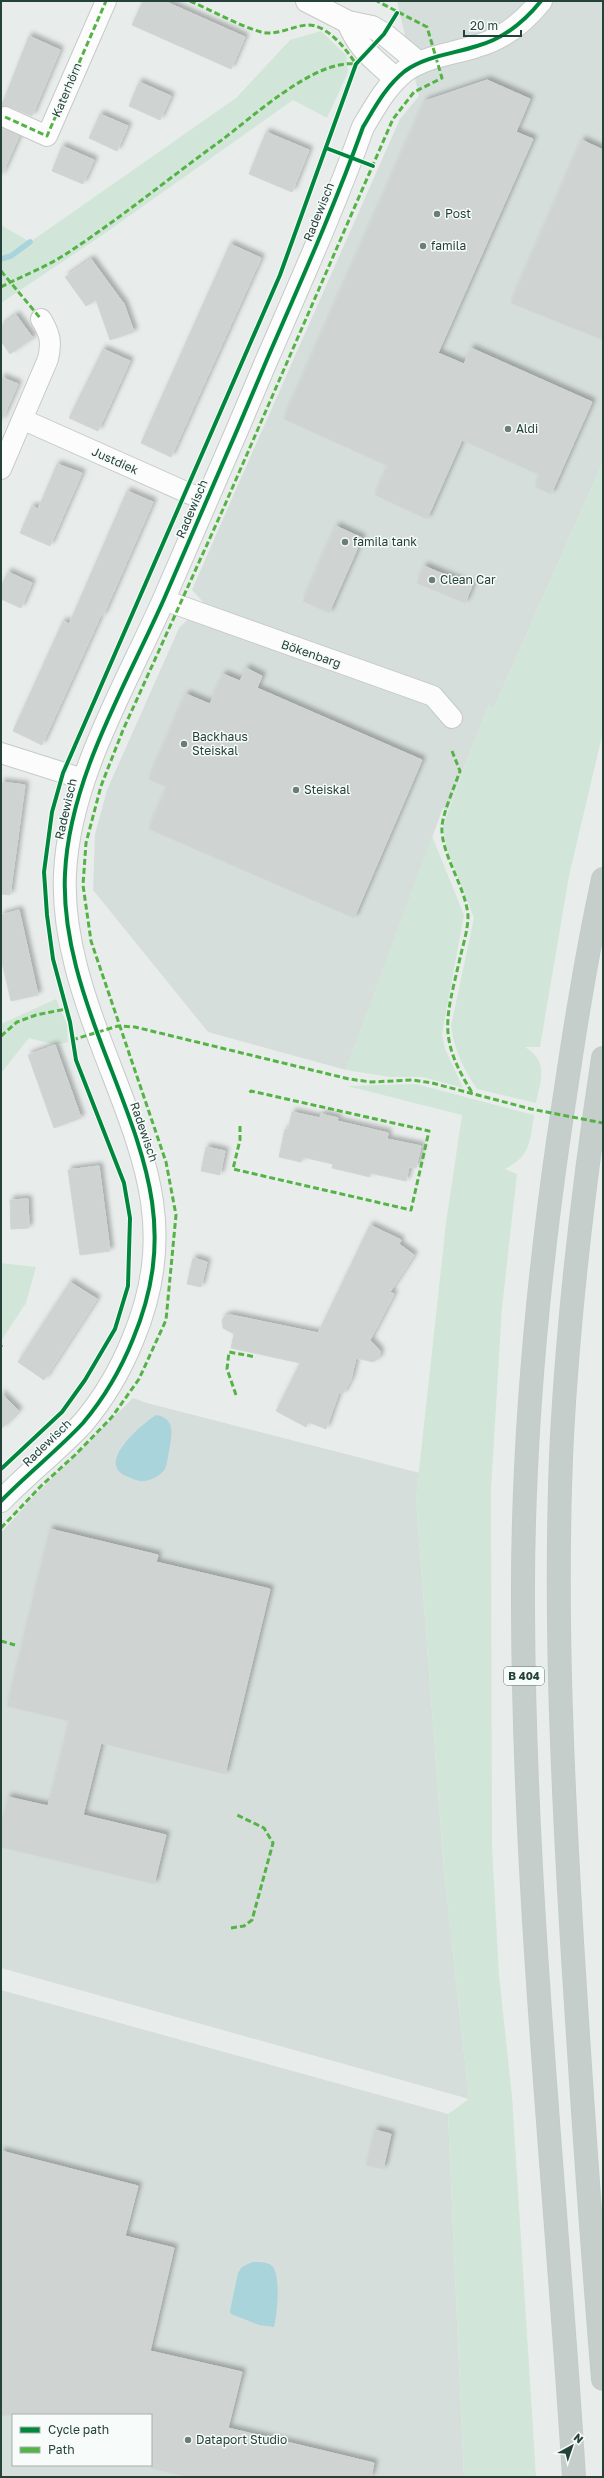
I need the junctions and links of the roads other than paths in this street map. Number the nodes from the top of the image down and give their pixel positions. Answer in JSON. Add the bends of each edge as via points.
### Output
{"nodes":[{"id":1,"x":106,"y":1,"type":"edge"},
{"id":2,"x":307,"y":1,"type":"edge"},
{"id":3,"x":541,"y":1,"type":"edge"},
{"id":4,"x":348,"y":22,"type":"junction"},
{"id":5,"x":419,"y":64,"type":"junction"},
{"id":6,"x":396,"y":78,"type":"junction"},
{"id":7,"x":5,"y":117,"type":"dead end"},
{"id":8,"x":41,"y":319,"type":"dead end"},
{"id":9,"x":24,"y":420,"type":"junction"},
{"id":10,"x":1,"y":469,"type":"edge"},
{"id":11,"x":206,"y":501,"type":"junction"},
{"id":12,"x":164,"y":600,"type":"junction"},
{"id":13,"x":452,"y":718,"type":"dead end"},
{"id":14,"x":1,"y":753,"type":"edge"},
{"id":15,"x":83,"y":779,"type":"junction"},
{"id":16,"x":603,"y":879,"type":"edge"},
{"id":17,"x":603,"y":1058,"type":"edge"},
{"id":18,"x":1,"y":1501,"type":"edge"},
{"id":19,"x":603,"y":2379,"type":"edge"},
{"id":20,"x":574,"y":2477,"type":"edge"}],
"edges":[{"from":1,"to":7,"type":"street","name":"Katerhörn","via":[[47,136]]},
{"from":2,"to":4,"type":"street"},
{"from":3,"to":5,"type":"street","name":"Radewisch","via":[[516,26],[491,42]]},
{"from":4,"to":5,"type":"street","via":[[364,24],[384,34]]},
{"from":4,"to":6,"type":"street","via":[[356,40],[366,53]]},
{"from":5,"to":6,"type":"street","name":"Radewisch"},
{"from":6,"to":11,"type":"street","name":"Radewisch","via":[[363,127],[319,239]]},
{"from":8,"to":9,"type":"street","via":[[52,344]]},
{"from":9,"to":10,"type":"street"},
{"from":9,"to":11,"type":"street","name":"Justdiek"},
{"from":11,"to":12,"type":"street","name":"Radewisch"},
{"from":12,"to":13,"type":"street","name":"Bökenbarg","via":[[433,696]]},
{"from":12,"to":15,"type":"street","name":"Radewisch"},
{"from":14,"to":15,"type":"street"},
{"from":15,"to":18,"type":"street","name":"Radewisch","via":[[74,813],[65,868],[66,918],[72,951],[97,1032],[146,1165],[156,1221],[154,1265],[151,1284],[136,1332],[119,1371],[83,1422]]},
{"from":16,"to":20,"type":"highway","number":"B 404","via":[[573,1036],[546,1231],[532,1368],[526,1460],[523,1605],[525,1726],[538,1966]]},
{"from":17,"to":19,"type":"highway","number":"B 404","via":[[592,1130],[566,1381],[562,1436],[558,1638],[570,1902]]}]}
